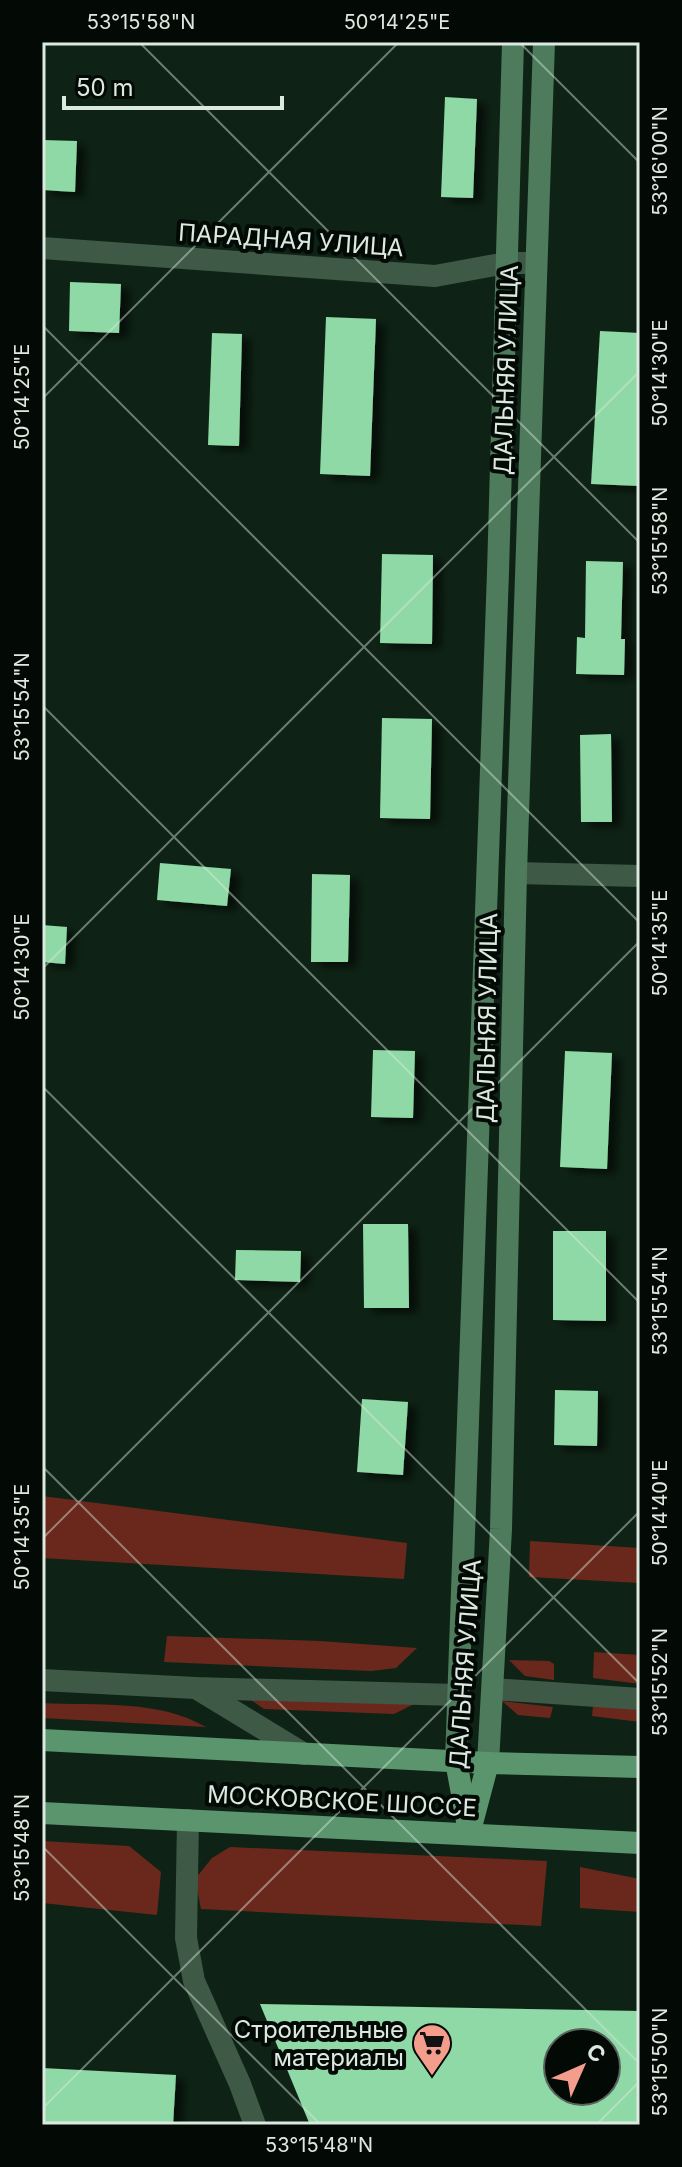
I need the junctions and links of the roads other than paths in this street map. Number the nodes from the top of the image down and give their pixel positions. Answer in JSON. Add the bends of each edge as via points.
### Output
{"nodes":[{"id":1,"x":513,"y":42,"type":"edge"},
{"id":2,"x":544,"y":42,"type":"edge"},
{"id":3,"x":42,"y":248,"type":"edge"},
{"id":4,"x":506,"y":263,"type":"junction"},
{"id":5,"x":535,"y":263,"type":"junction"},
{"id":6,"x":516,"y":873,"type":"junction"},
{"id":7,"x":640,"y":876,"type":"edge"},
{"id":8,"x":42,"y":1680,"type":"edge"},
{"id":9,"x":195,"y":1688,"type":"junction"},
{"id":10,"x":493,"y":1689,"type":"junction"},
{"id":11,"x":457,"y":1695,"type":"junction"},
{"id":12,"x":640,"y":1699,"type":"edge"},
{"id":13,"x":42,"y":1740,"type":"edge"},
{"id":14,"x":304,"y":1754,"type":"junction"},
{"id":15,"x":456,"y":1761,"type":"junction"},
{"id":16,"x":488,"y":1763,"type":"junction"},
{"id":17,"x":640,"y":1767,"type":"edge"},
{"id":18,"x":42,"y":1813,"type":"edge"},
{"id":19,"x":188,"y":1820,"type":"junction"},
{"id":20,"x":469,"y":1832,"type":"junction"},
{"id":21,"x":640,"y":1843,"type":"edge"},
{"id":22,"x":255,"y":2125,"type":"edge"}],
"edges":[{"from":1,"to":4,"type":"main road","name":"ДАЛЬНЯЯ УЛИЦА"},
{"from":2,"to":5,"type":"main road","name":"ДАЛЬНЯЯ УЛИЦА"},
{"from":3,"to":4,"type":"street","name":"ПАРАДНАЯ УЛИЦА","via":[[435,276]]},
{"from":4,"to":5,"type":"street","name":"ПАРАДНАЯ УЛИЦА"},
{"from":4,"to":11,"type":"main road","name":"ДАЛЬНЯЯ УЛИЦА"},
{"from":5,"to":6,"type":"main road","name":"ДАЛЬНЯЯ УЛИЦА"},
{"from":6,"to":7,"type":"street"},
{"from":6,"to":10,"type":"main road","name":"ДАЛЬНЯЯ УЛИЦА"},
{"from":8,"to":9,"type":"street"},
{"from":9,"to":11,"type":"street"},
{"from":9,"to":14,"type":"street"},
{"from":10,"to":12,"type":"street"},
{"from":10,"to":16,"type":"main road","name":"ДАЛЬНЯЯ УЛИЦА"},
{"from":11,"to":15,"type":"main road","name":"ДАЛЬНЯЯ УЛИЦА"},
{"from":13,"to":14,"type":"main road","name":"МОСКОВСКОЕ ШОССЕ"},
{"from":14,"to":15,"type":"main road","name":"МОСКОВСКОЕ ШОССЕ"},
{"from":15,"to":16,"type":"main road","name":"МОСКОВСКОЕ ШОССЕ"},
{"from":15,"to":20,"type":"main road","name":"ДАЛЬНЯЯ УЛИЦА"},
{"from":16,"to":17,"type":"main road","name":"МОСКОВСКОЕ ШОССЕ"},
{"from":16,"to":20,"type":"main road","name":"ДАЛЬНЯЯ УЛИЦА"},
{"from":18,"to":19,"type":"main road","name":"МОСКОВСКОЕ ШОССЕ"},
{"from":19,"to":20,"type":"main road","name":"МОСКОВСКОЕ ШОССЕ"},
{"from":19,"to":22,"type":"street","via":[[186,1938],[194,1981]]},
{"from":20,"to":21,"type":"main road","name":"МОСКОВСКОЕ ШОССЕ"}]}
